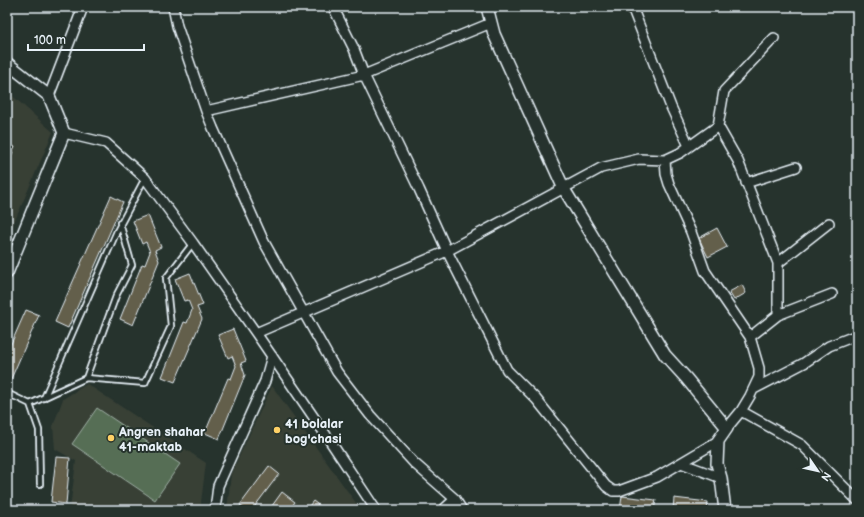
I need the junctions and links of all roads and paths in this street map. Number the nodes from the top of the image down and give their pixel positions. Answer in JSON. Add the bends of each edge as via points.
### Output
{"nodes":[{"id":1,"x":83,"y":7,"type":"edge"},
{"id":2,"x":173,"y":7,"type":"edge"},
{"id":3,"x":333,"y":7,"type":"edge"},
{"id":4,"x":487,"y":7,"type":"edge"},
{"id":5,"x":632,"y":7,"type":"edge"},
{"id":6,"x":491,"y":23,"type":"junction"},
{"id":7,"x":774,"y":38,"type":"dead end"},
{"id":8,"x":7,"y":63,"type":"edge"},
{"id":9,"x":364,"y":75,"type":"junction"},
{"id":10,"x":49,"y":96,"type":"junction"},
{"id":11,"x":206,"y":111,"type":"junction"},
{"id":12,"x":718,"y":126,"type":"junction"},
{"id":13,"x":64,"y":133,"type":"junction"},
{"id":14,"x":689,"y":146,"type":"junction"},
{"id":15,"x":665,"y":160,"type":"junction"},
{"id":16,"x":796,"y":167,"type":"dead end"},
{"id":17,"x":145,"y":178,"type":"junction"},
{"id":18,"x":746,"y":183,"type":"junction"},
{"id":19,"x":564,"y":189,"type":"junction"},
{"id":20,"x":120,"y":223,"type":"junction"},
{"id":21,"x":830,"y":223,"type":"dead end"},
{"id":22,"x":192,"y":243,"type":"junction"},
{"id":23,"x":447,"y":251,"type":"junction"},
{"id":24,"x":778,"y":263,"type":"junction"},
{"id":25,"x":7,"y":273,"type":"edge"},
{"id":26,"x":832,"y":294,"type":"dead end"},
{"id":27,"x":304,"y":312,"type":"junction"},
{"id":28,"x":778,"y":316,"type":"junction"},
{"id":29,"x":256,"y":333,"type":"junction"},
{"id":30,"x":857,"y":335,"type":"edge"},
{"id":31,"x":750,"y":337,"type":"junction"},
{"id":32,"x":272,"y":356,"type":"junction"},
{"id":33,"x":86,"y":378,"type":"junction"},
{"id":34,"x":754,"y":389,"type":"junction"},
{"id":35,"x":7,"y":393,"type":"edge"},
{"id":36,"x":44,"y":398,"type":"junction"},
{"id":37,"x":30,"y":404,"type":"junction"},
{"id":38,"x":741,"y":411,"type":"junction"},
{"id":39,"x":727,"y":428,"type":"junction"},
{"id":40,"x":718,"y":441,"type":"junction"},
{"id":41,"x":681,"y":463,"type":"junction"},
{"id":42,"x":721,"y":478,"type":"junction"},
{"id":43,"x":40,"y":484,"type":"dead end"},
{"id":44,"x":455,"y":499,"type":"junction"},
{"id":45,"x":857,"y":500,"type":"edge"},
{"id":46,"x":215,"y":510,"type":"edge"},
{"id":47,"x":376,"y":510,"type":"edge"},
{"id":48,"x":443,"y":510,"type":"edge"},
{"id":49,"x":462,"y":510,"type":"edge"},
{"id":50,"x":725,"y":510,"type":"edge"}],
"edges":[{"from":1,"to":10,"type":"street"},
{"from":2,"to":11,"type":"street"},
{"from":3,"to":9,"type":"street"},
{"from":4,"to":6,"type":"street"},
{"from":5,"to":14,"type":"street"},
{"from":6,"to":9,"type":"street"},
{"from":6,"to":19,"type":"street"},
{"from":7,"to":12,"type":"street","via":[[724,91]]},
{"from":8,"to":10,"type":"street"},
{"from":9,"to":11,"type":"street"},
{"from":9,"to":23,"type":"street"},
{"from":10,"to":13,"type":"street"},
{"from":11,"to":27,"type":"street","via":[[264,242]]},
{"from":12,"to":14,"type":"street"},
{"from":12,"to":18,"type":"street","via":[[738,162]]},
{"from":13,"to":17,"type":"street","via":[[106,143]]},
{"from":13,"to":25,"type":"street"},
{"from":14,"to":15,"type":"street"},
{"from":15,"to":19,"type":"street","via":[[640,159],[601,168]]},
{"from":15,"to":31,"type":"street","via":[[668,184],[691,232],[705,271]]},
{"from":16,"to":18,"type":"street"},
{"from":17,"to":20,"type":"lane"},
{"from":17,"to":22,"type":"street"},
{"from":18,"to":24,"type":"street"},
{"from":19,"to":23,"type":"street"},
{"from":19,"to":39,"type":"street","via":[[665,356]]},
{"from":20,"to":33,"type":"lane","via":[[132,265],[116,296]]},
{"from":20,"to":36,"type":"lane"},
{"from":21,"to":24,"type":"street"},
{"from":22,"to":29,"type":"street"},
{"from":22,"to":33,"type":"lane","via":[[166,278],[171,326],[145,383]]},
{"from":23,"to":27,"type":"street"},
{"from":23,"to":41,"type":"street","via":[[507,370],[536,398],[607,487],[619,491],[657,477]]},
{"from":24,"to":28,"type":"street"},
{"from":26,"to":28,"type":"street"},
{"from":27,"to":29,"type":"street"},
{"from":27,"to":44,"type":"street","via":[[337,372],[370,415],[414,463]]},
{"from":28,"to":31,"type":"street"},
{"from":29,"to":32,"type":"street"},
{"from":30,"to":34,"type":"street","via":[[829,346],[804,363]]},
{"from":31,"to":34,"type":"street","via":[[759,368],[759,377]]},
{"from":32,"to":46,"type":"street","via":[[266,381],[218,486]]},
{"from":32,"to":47,"type":"street"},
{"from":33,"to":36,"type":"lane"},
{"from":34,"to":38,"type":"street"},
{"from":35,"to":37,"type":"lane"},
{"from":36,"to":37,"type":"lane"},
{"from":37,"to":43,"type":"lane","via":[[39,430]]},
{"from":38,"to":39,"type":"street"},
{"from":38,"to":45,"type":"street","via":[[802,445]]},
{"from":39,"to":40,"type":"street"},
{"from":40,"to":41,"type":"street"},
{"from":40,"to":42,"type":"street","via":[[717,464]]},
{"from":41,"to":42,"type":"street"},
{"from":42,"to":50,"type":"street"},
{"from":44,"to":48,"type":"street"},
{"from":44,"to":49,"type":"street"}]}
